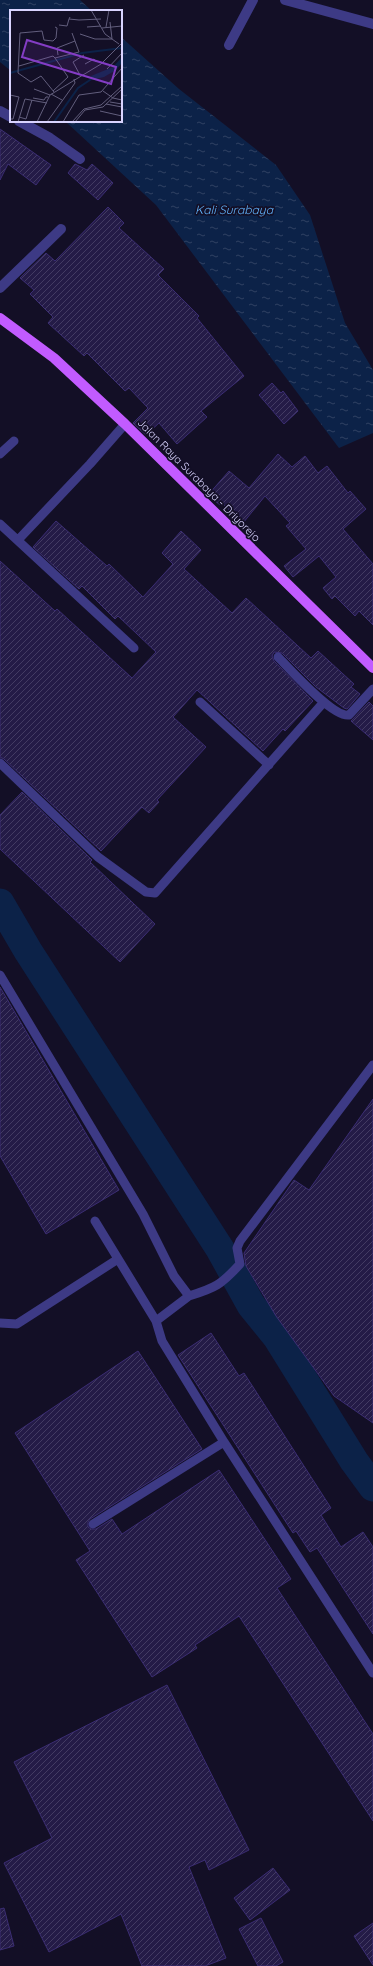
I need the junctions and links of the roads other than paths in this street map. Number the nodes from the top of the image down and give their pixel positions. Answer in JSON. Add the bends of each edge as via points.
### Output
{"nodes":[{"id":1,"x":253,"y":0,"type":"edge"},
{"id":2,"x":285,"y":0,"type":"edge"},
{"id":3,"x":373,"y":24,"type":"edge"},
{"id":4,"x":228,"y":45,"type":"dead end"},
{"id":5,"x":0,"y":111,"type":"edge"},
{"id":6,"x":10,"y":116,"type":"edge"},
{"id":7,"x":21,"y":122,"type":"edge"},
{"id":8,"x":80,"y":160,"type":"dead end"},
{"id":9,"x":61,"y":229,"type":"dead end"},
{"id":10,"x":0,"y":288,"type":"edge"},
{"id":11,"x":0,"y":318,"type":"edge"},
{"id":12,"x":125,"y":424,"type":"junction"},
{"id":13,"x":14,"y":441,"type":"dead end"},
{"id":14,"x":0,"y":454,"type":"edge"},
{"id":15,"x":0,"y":524,"type":"edge"},
{"id":16,"x":18,"y":540,"type":"junction"},
{"id":17,"x":134,"y":648,"type":"dead end"},
{"id":18,"x":278,"y":657,"type":"dead end"},
{"id":19,"x":373,"y":668,"type":"edge"},
{"id":20,"x":373,"y":689,"type":"edge"},
{"id":21,"x":200,"y":702,"type":"dead end"},
{"id":22,"x":323,"y":703,"type":"junction"},
{"id":23,"x":0,"y":764,"type":"edge"},
{"id":24,"x":269,"y":764,"type":"junction"},
{"id":25,"x":0,"y":975,"type":"edge"},
{"id":26,"x":373,"y":1065,"type":"edge"},
{"id":27,"x":95,"y":1221,"type":"dead end"},
{"id":28,"x":118,"y":1259,"type":"junction"},
{"id":29,"x":189,"y":1296,"type":"junction"},
{"id":30,"x":156,"y":1321,"type":"junction"},
{"id":31,"x":0,"y":1323,"type":"edge"},
{"id":32,"x":224,"y":1442,"type":"junction"},
{"id":33,"x":93,"y":1524,"type":"dead end"},
{"id":34,"x":373,"y":1674,"type":"edge"}],
"edges":[{"from":1,"to":4,"type":"street"},
{"from":2,"to":3,"type":"street"},
{"from":5,"to":6,"type":"street"},
{"from":7,"to":8,"type":"street","via":[[50,138]]},
{"from":9,"to":10,"type":"street"},
{"from":11,"to":12,"type":"main road","name":"Jalan Raya Surabaya - Driyorejo","via":[[54,358]]},
{"from":12,"to":16,"type":"lane"},
{"from":12,"to":19,"type":"main road","name":"Jalan Raya Surabaya - Driyorejo"},
{"from":13,"to":14,"type":"lane"},
{"from":15,"to":16,"type":"lane"},
{"from":16,"to":17,"type":"lane"},
{"from":18,"to":22,"type":"lane"},
{"from":20,"to":22,"type":"lane","via":[[347,715]]},
{"from":21,"to":24,"type":"lane"},
{"from":22,"to":24,"type":"lane"},
{"from":23,"to":24,"type":"lane","via":[[98,857],[146,892],[155,893]]},
{"from":25,"to":29,"type":"lane","via":[[143,1214],[174,1276]]},
{"from":26,"to":29,"type":"lane","via":[[240,1241],[237,1248],[240,1264],[226,1280],[214,1288]]},
{"from":27,"to":28,"type":"lane"},
{"from":28,"to":30,"type":"lane"},
{"from":28,"to":31,"type":"lane","via":[[17,1324]]},
{"from":29,"to":30,"type":"lane"},
{"from":30,"to":32,"type":"lane","via":[[162,1340]]},
{"from":32,"to":33,"type":"lane"},
{"from":32,"to":34,"type":"lane"}]}
